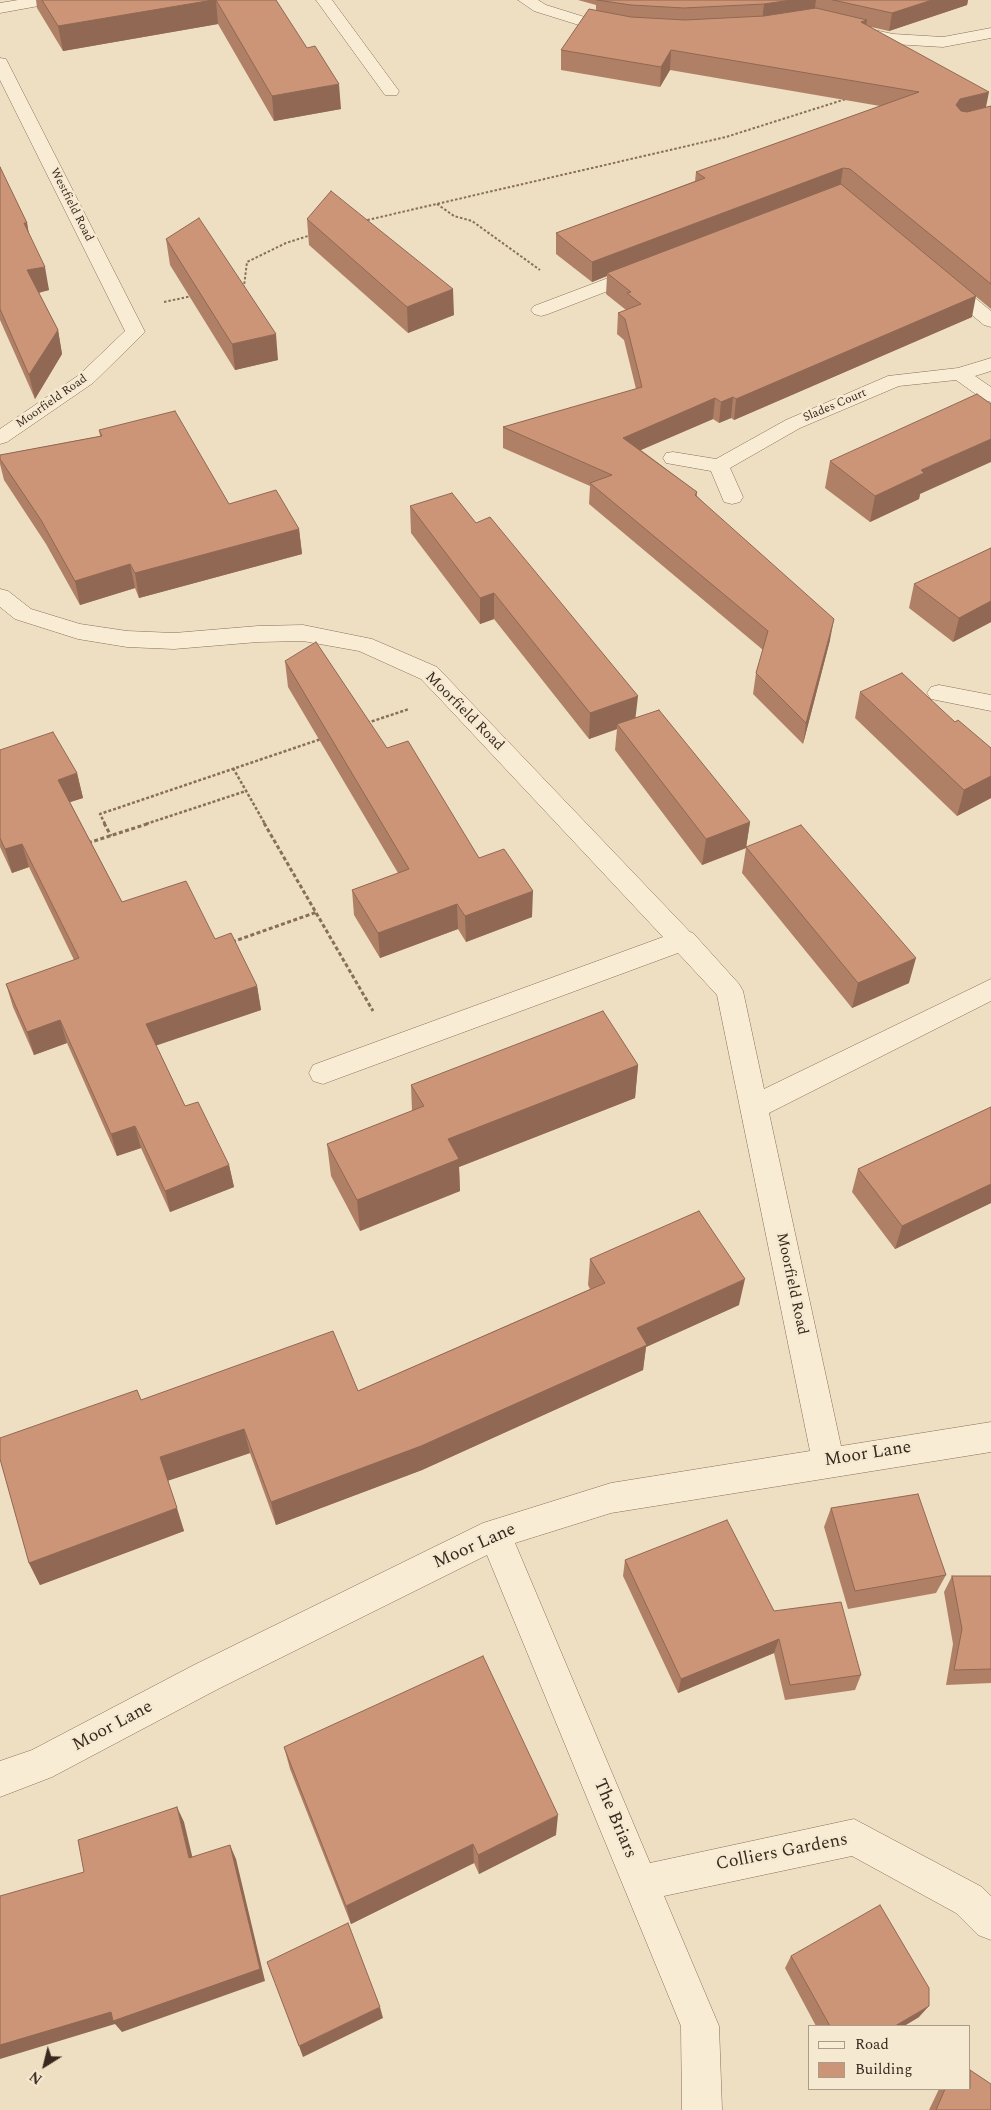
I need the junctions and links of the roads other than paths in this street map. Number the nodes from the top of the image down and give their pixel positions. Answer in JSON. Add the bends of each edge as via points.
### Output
{"nodes":[{"id":1,"x":44,"y":0,"type":"edge"},
{"id":2,"x":324,"y":0,"type":"edge"},
{"id":3,"x":526,"y":0,"type":"edge"},
{"id":4,"x":0,"y":8,"type":"edge"},
{"id":5,"x":840,"y":27,"type":"edge"},
{"id":6,"x":630,"y":30,"type":"edge"},
{"id":7,"x":991,"y":33,"type":"edge"},
{"id":8,"x":0,"y":63,"type":"edge"},
{"id":9,"x":391,"y":91,"type":"dead end"},
{"id":10,"x":659,"y":265,"type":"edge"},
{"id":11,"x":931,"y":271,"type":"edge"},
{"id":12,"x":541,"y":310,"type":"dead end"},
{"id":13,"x":991,"y":321,"type":"edge"},
{"id":14,"x":124,"y":343,"type":"joint"},
{"id":15,"x":991,"y":364,"type":"edge"},
{"id":16,"x":960,"y":374,"type":"junction"},
{"id":17,"x":991,"y":396,"type":"edge"},
{"id":18,"x":0,"y":438,"type":"edge"},
{"id":19,"x":673,"y":458,"type":"dead end"},
{"id":20,"x":719,"y":466,"type":"junction"},
{"id":21,"x":732,"y":497,"type":"dead end"},
{"id":22,"x":0,"y":596,"type":"edge"},
{"id":23,"x":939,"y":693,"type":"dead end"},
{"id":24,"x":991,"y":703,"type":"edge"},
{"id":25,"x":684,"y":940,"type":"junction"},
{"id":26,"x":991,"y":989,"type":"edge"},
{"id":27,"x":324,"y":1073,"type":"dead end"},
{"id":28,"x":755,"y":1107,"type":"junction"},
{"id":29,"x":991,"y":1437,"type":"edge"},
{"id":30,"x":828,"y":1461,"type":"junction"},
{"id":31,"x":495,"y":1534,"type":"junction"},
{"id":32,"x":0,"y":1779,"type":"edge"},
{"id":33,"x":640,"y":1882,"type":"junction"},
{"id":34,"x":991,"y":1922,"type":"edge"},
{"id":35,"x":702,"y":2110,"type":"edge"}],
"edges":[{"from":1,"to":4,"type":"street"},
{"from":2,"to":9,"type":"street"},
{"from":3,"to":6,"type":"street","via":[[540,8],[588,23]]},
{"from":5,"to":7,"type":"street","via":[[893,39],[943,42]]},
{"from":8,"to":14,"type":"street","name":"Westfield Road","via":[[135,332]]},
{"from":10,"to":12,"type":"street"},
{"from":11,"to":13,"type":"street"},
{"from":14,"to":18,"type":"street","name":"Moorfield Road","via":[[86,379]]},
{"from":15,"to":16,"type":"street","name":"Slades Court"},
{"from":16,"to":17,"type":"street"},
{"from":16,"to":20,"type":"street","name":"Slades Court","via":[[895,380],[792,424]]},
{"from":19,"to":20,"type":"street"},
{"from":20,"to":21,"type":"street"},
{"from":22,"to":25,"type":"street","name":"Moorfield Road","via":[[23,614],[78,631],[127,639],[174,641],[303,633],[364,644],[428,673]]},
{"from":23,"to":24,"type":"street"},
{"from":25,"to":27,"type":"street"},
{"from":25,"to":28,"type":"street","name":"Moorfield Road","via":[[730,991]]},
{"from":26,"to":28,"type":"street"},
{"from":28,"to":30,"type":"street","name":"Moorfield Road"},
{"from":29,"to":30,"type":"street","name":"Moor Lane"},
{"from":30,"to":31,"type":"street","name":"Moor Lane","via":[[611,1498]]},
{"from":31,"to":32,"type":"street","name":"Moor Lane","via":[[206,1677],[40,1765]]},
{"from":31,"to":33,"type":"street","name":"The Briars"},
{"from":33,"to":34,"type":"street","name":"Colliers Gardens","via":[[854,1837],[969,1900]]},
{"from":33,"to":35,"type":"street","name":"The Briars","via":[[700,2026]]}]}
